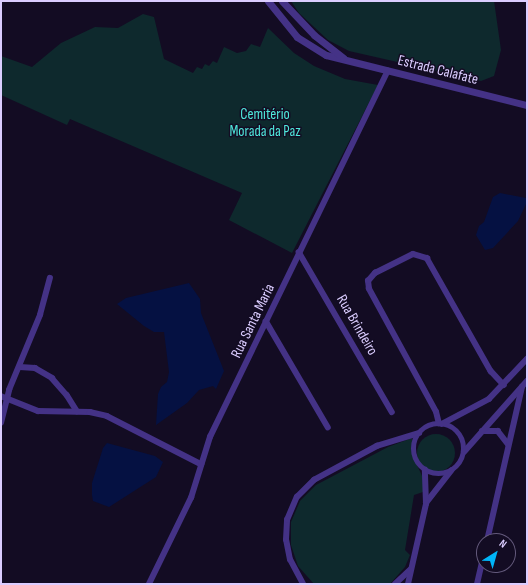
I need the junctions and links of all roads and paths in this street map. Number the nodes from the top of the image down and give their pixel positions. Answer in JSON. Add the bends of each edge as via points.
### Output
{"nodes":[{"id":1,"x":268,"y":1,"type":"edge"},
{"id":2,"x":282,"y":1,"type":"edge"},
{"id":3,"x":343,"y":58,"type":"junction"},
{"id":4,"x":388,"y":71,"type":"junction"},
{"id":5,"x":527,"y":105,"type":"edge"},
{"id":6,"x":299,"y":252,"type":"junction"},
{"id":7,"x":50,"y":278,"type":"dead end"},
{"id":8,"x":266,"y":321,"type":"junction"},
{"id":9,"x":527,"y":359,"type":"edge"},
{"id":10,"x":20,"y":368,"type":"junction"},
{"id":11,"x":527,"y":381,"type":"edge"},
{"id":12,"x":504,"y":385,"type":"junction"},
{"id":13,"x":522,"y":387,"type":"junction"},
{"id":14,"x":1,"y":396,"type":"edge"},
{"id":15,"x":8,"y":400,"type":"junction"},
{"id":16,"x":77,"y":412,"type":"junction"},
{"id":17,"x":392,"y":412,"type":"dead end"},
{"id":18,"x":1,"y":423,"type":"edge"},
{"id":19,"x":441,"y":424,"type":"junction"},
{"id":20,"x":328,"y":427,"type":"dead end"},
{"id":21,"x":482,"y":431,"type":"junction"},
{"id":22,"x":419,"y":433,"type":"junction"},
{"id":23,"x":508,"y":444,"type":"junction"},
{"id":24,"x":464,"y":452,"type":"junction"},
{"id":25,"x":201,"y":464,"type":"junction"},
{"id":26,"x":425,"y":470,"type":"junction"},
{"id":27,"x":451,"y":471,"type":"junction"},
{"id":28,"x":426,"y":504,"type":"junction"},
{"id":29,"x":489,"y":533,"type":"edge"},
{"id":30,"x":411,"y":570,"type":"junction"},
{"id":31,"x":480,"y":573,"type":"edge"},
{"id":32,"x":302,"y":582,"type":"edge"},
{"id":33,"x":149,"y":584,"type":"edge"},
{"id":34,"x":309,"y":584,"type":"edge"},
{"id":35,"x":395,"y":584,"type":"edge"},
{"id":36,"x":408,"y":584,"type":"edge"},
{"id":37,"x":477,"y":584,"type":"edge"}],
"edges":[{"from":1,"to":3,"type":"street","name":"Estrada Calafate","via":[[297,37],[322,53]]},
{"from":2,"to":3,"type":"street","name":"Estrada Calafate","via":[[314,35]]},
{"from":3,"to":4,"type":"street","name":"Estrada Calafate"},
{"from":4,"to":5,"type":"street","name":"Estrada Calafate"},
{"from":4,"to":6,"type":"street","name":"Rua Santa Maria"},
{"from":6,"to":8,"type":"street","name":"Rua Santa Maria"},
{"from":6,"to":17,"type":"street","name":"Rua Brindeiro"},
{"from":7,"to":10,"type":"street","via":[[40,315]]},
{"from":8,"to":20,"type":"street"},
{"from":8,"to":25,"type":"street","name":"Rua Santa Maria","via":[[210,437]]},
{"from":9,"to":12,"type":"street"},
{"from":10,"to":15,"type":"street"},
{"from":10,"to":16,"type":"street","via":[[30,367],[46,373],[60,386]]},
{"from":11,"to":13,"type":"street"},
{"from":12,"to":19,"type":"street","via":[[479,405]]},
{"from":12,"to":19,"type":"street","via":[[491,371],[427,258],[413,254],[375,272],[368,281],[369,289]]},
{"from":13,"to":21,"type":"street"},
{"from":13,"to":23,"type":"street"},
{"from":14,"to":15,"type":"street"},
{"from":15,"to":16,"type":"street","via":[[38,412]]},
{"from":15,"to":18,"type":"street"},
{"from":16,"to":25,"type":"street","via":[[108,416]]},
{"from":19,"to":22,"type":"street","via":[[428,426]]},
{"from":19,"to":24,"type":"street","via":[[453,428],[460,436]]},
{"from":21,"to":23,"type":"street","via":[[498,432]]},
{"from":21,"to":24,"type":"street"},
{"from":22,"to":26,"type":"street","via":[[414,446],[415,455]]},
{"from":22,"to":32,"type":"street","via":[[377,446],[314,480],[302,490],[289,512],[286,534],[288,554]]},
{"from":23,"to":29,"type":"street"},
{"from":24,"to":27,"type":"street","via":[[461,461]]},
{"from":25,"to":33,"type":"street","name":"Rua Santa Maria","via":[[191,498]]},
{"from":26,"to":27,"type":"street","via":[[438,474]]},
{"from":26,"to":28,"type":"street"},
{"from":27,"to":28,"type":"street"},
{"from":28,"to":30,"type":"street"},
{"from":30,"to":35,"type":"street"},
{"from":30,"to":36,"type":"street"},
{"from":31,"to":37,"type":"street"},
{"from":32,"to":34,"type":"street"}]}
